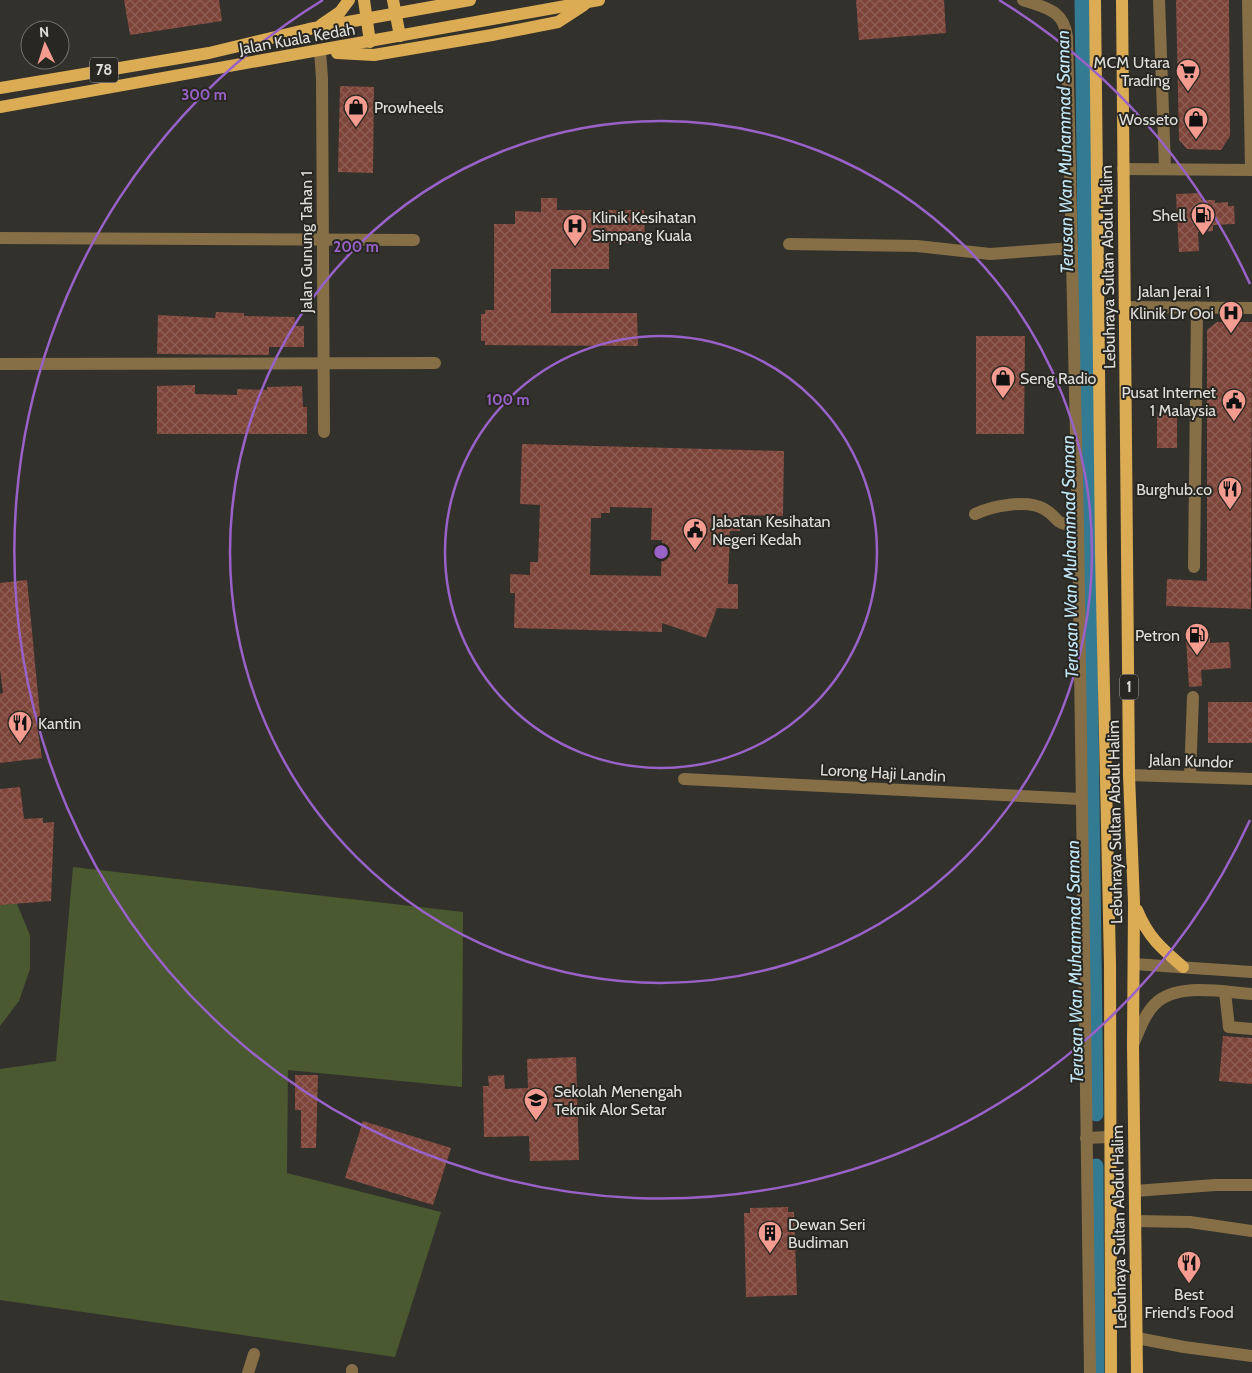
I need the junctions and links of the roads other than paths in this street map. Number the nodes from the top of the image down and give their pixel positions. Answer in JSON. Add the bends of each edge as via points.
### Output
{"nodes":[{"id":1,"x":348,"y":0,"type":"edge"},
{"id":2,"x":364,"y":0,"type":"edge"},
{"id":3,"x":393,"y":0,"type":"edge"},
{"id":4,"x":428,"y":0,"type":"edge"},
{"id":5,"x":470,"y":0,"type":"edge"},
{"id":6,"x":1023,"y":0,"type":"edge"},
{"id":7,"x":1095,"y":0,"type":"edge"},
{"id":8,"x":1122,"y":0,"type":"edge"},
{"id":9,"x":1159,"y":0,"type":"edge"},
{"id":10,"x":1248,"y":0,"type":"edge"},
{"id":11,"x":594,"y":1,"type":"edge"},
{"id":12,"x":448,"y":4,"type":"junction"},
{"id":13,"x":396,"y":13,"type":"junction"},
{"id":14,"x":367,"y":19,"type":"junction"},
{"id":15,"x":309,"y":30,"type":"junction"},
{"id":16,"x":400,"y":36,"type":"junction"},
{"id":17,"x":370,"y":42,"type":"junction"},
{"id":18,"x":320,"y":52,"type":"junction"},
{"id":19,"x":0,"y":88,"type":"edge"},
{"id":20,"x":0,"y":107,"type":"edge"},
{"id":21,"x":1165,"y":168,"type":"junction"},
{"id":22,"x":1123,"y":169,"type":"junction"},
{"id":23,"x":1251,"y":170,"type":"edge"},
{"id":24,"x":0,"y":238,"type":"edge"},
{"id":25,"x":323,"y":239,"type":"junction"},
{"id":26,"x":414,"y":240,"type":"dead end"},
{"id":27,"x":789,"y":244,"type":"dead end"},
{"id":28,"x":1072,"y":248,"type":"junction"},
{"id":29,"x":1127,"y":307,"type":"junction"},
{"id":30,"x":1197,"y":307,"type":"junction"},
{"id":31,"x":1252,"y":308,"type":"edge"},
{"id":32,"x":323,"y":363,"type":"junction"},
{"id":33,"x":435,"y":363,"type":"dead end"},
{"id":34,"x":0,"y":364,"type":"edge"},
{"id":35,"x":324,"y":432,"type":"dead end"},
{"id":36,"x":975,"y":514,"type":"dead end"},
{"id":37,"x":1078,"y":526,"type":"junction"},
{"id":38,"x":1194,"y":567,"type":"dead end"},
{"id":39,"x":1193,"y":697,"type":"dead end"},
{"id":40,"x":1129,"y":775,"type":"junction"},
{"id":41,"x":1190,"y":777,"type":"junction"},
{"id":42,"x":1252,"y":778,"type":"edge"},
{"id":43,"x":684,"y":779,"type":"dead end"},
{"id":44,"x":1080,"y":799,"type":"junction"},
{"id":45,"x":1134,"y":903,"type":"junction"},
{"id":46,"x":1134,"y":964,"type":"junction"},
{"id":47,"x":1182,"y":967,"type":"junction"},
{"id":48,"x":1252,"y":972,"type":"edge"},
{"id":49,"x":1226,"y":992,"type":"junction"},
{"id":50,"x":1252,"y":994,"type":"edge"},
{"id":51,"x":1252,"y":1029,"type":"edge"},
{"id":52,"x":1133,"y":1044,"type":"junction"},
{"id":53,"x":1109,"y":1137,"type":"junction"},
{"id":54,"x":1086,"y":1138,"type":"junction"},
{"id":55,"x":1252,"y":1186,"type":"edge"},
{"id":56,"x":1135,"y":1191,"type":"junction"},
{"id":57,"x":1135,"y":1221,"type":"junction"},
{"id":58,"x":1252,"y":1231,"type":"edge"},
{"id":59,"x":1137,"y":1338,"type":"junction"},
{"id":60,"x":254,"y":1354,"type":"dead end"},
{"id":61,"x":1252,"y":1356,"type":"edge"},
{"id":62,"x":248,"y":1373,"type":"edge"},
{"id":63,"x":1090,"y":1373,"type":"edge"},
{"id":64,"x":1111,"y":1373,"type":"edge"},
{"id":65,"x":1138,"y":1373,"type":"edge"}],
"edges":[{"from":1,"to":15,"type":"main road","via":[[340,12],[326,23]]},
{"from":2,"to":14,"type":"main road"},
{"from":3,"to":13,"type":"main road"},
{"from":4,"to":12,"type":"main road"},
{"from":5,"to":12,"type":"main road","name":"Jalan Kuala Kedah","number":"78"},
{"from":6,"to":28,"type":"street","via":[[1060,16],[1066,25]]},
{"from":7,"to":53,"type":"main road","name":"Lebuhraya Sultan Abdul Halim","number":"1","via":[[1101,562],[1110,964]]},
{"from":8,"to":22,"type":"main road","name":"Lebuhraya Sultan Abdul Halim","number":"1"},
{"from":9,"to":21,"type":"street"},
{"from":10,"to":23,"type":"street"},
{"from":11,"to":16,"type":"main road","name":"Jalan Kuala Kedah","number":"78"},
{"from":11,"to":18,"type":"main road","via":[[558,22],[427,48],[374,55]]},
{"from":12,"to":13,"type":"main road","name":"Jalan Kuala Kedah","number":"78"},
{"from":13,"to":14,"type":"main road","name":"Jalan Kuala Kedah","number":"78"},
{"from":13,"to":16,"type":"main road"},
{"from":14,"to":15,"type":"main road","name":"Jalan Kuala Kedah","number":"78"},
{"from":14,"to":17,"type":"main road"},
{"from":15,"to":19,"type":"main road","name":"Jalan Kuala Kedah","number":"78","via":[[209,52]]},
{"from":16,"to":17,"type":"main road","name":"Jalan Kuala Kedah","number":"78"},
{"from":17,"to":18,"type":"main road","name":"Jalan Kuala Kedah","number":"78"},
{"from":18,"to":20,"type":"main road","name":"Jalan Kuala Kedah","number":"78"},
{"from":18,"to":25,"type":"street","name":"Jalan Gunung Tahan 1"},
{"from":21,"to":22,"type":"street"},
{"from":21,"to":23,"type":"street"},
{"from":22,"to":29,"type":"main road","name":"Lebuhraya Sultan Abdul Halim","number":"1"},
{"from":24,"to":25,"type":"street"},
{"from":25,"to":26,"type":"street"},
{"from":25,"to":32,"type":"street","name":"Jalan Gunung Tahan 1"},
{"from":27,"to":28,"type":"street","via":[[917,246],[990,254]]},
{"from":28,"to":37,"type":"street"},
{"from":29,"to":30,"type":"street","name":"Jalan Jerai 1"},
{"from":29,"to":40,"type":"main road","name":"Lebuhraya Sultan Abdul Halim","number":"1"},
{"from":30,"to":31,"type":"street","name":"Jalan Jerai 1"},
{"from":30,"to":38,"type":"street"},
{"from":32,"to":33,"type":"street"},
{"from":32,"to":34,"type":"street"},
{"from":32,"to":35,"type":"street","name":"Jalan Gunung Tahan 1"},
{"from":36,"to":37,"type":"street","via":[[997,506],[1028,505],[1043,508],[1060,524]]},
{"from":37,"to":44,"type":"street"},
{"from":39,"to":41,"type":"street"},
{"from":40,"to":41,"type":"street","name":"Jalan Kundor"},
{"from":40,"to":45,"type":"main road","name":"Lebuhraya Sultan Abdul Halim","number":"1"},
{"from":41,"to":42,"type":"street","name":"Jalan Kundor"},
{"from":43,"to":44,"type":"street","name":"Lorong Haji Landin"},
{"from":44,"to":54,"type":"street"},
{"from":45,"to":46,"type":"main road","name":"Lebuhraya Sultan Abdul Halim","number":"1"},
{"from":45,"to":47,"type":"main road","via":[[1144,929]]},
{"from":46,"to":47,"type":"street"},
{"from":46,"to":52,"type":"main road","name":"Lebuhraya Sultan Abdul Halim","number":"1"},
{"from":47,"to":48,"type":"street"},
{"from":49,"to":50,"type":"street"},
{"from":49,"to":51,"type":"street","via":[[1229,1027]]},
{"from":49,"to":52,"type":"street","via":[[1185,991],[1164,996],[1147,1014]]},
{"from":52,"to":56,"type":"main road","name":"Lebuhraya Sultan Abdul Halim","number":"1"},
{"from":53,"to":54,"type":"street"},
{"from":53,"to":64,"type":"main road","name":"Lebuhraya Sultan Abdul Halim","number":"1"},
{"from":54,"to":63,"type":"street"},
{"from":55,"to":56,"type":"street"},
{"from":56,"to":57,"type":"main road","name":"Lebuhraya Sultan Abdul Halim","number":"1"},
{"from":57,"to":58,"type":"street","via":[[1190,1222]]},
{"from":57,"to":59,"type":"main road","name":"Lebuhraya Sultan Abdul Halim","number":"1"},
{"from":59,"to":61,"type":"street"},
{"from":59,"to":65,"type":"main road","name":"Lebuhraya Sultan Abdul Halim","number":"1"},
{"from":60,"to":62,"type":"street"}]}
